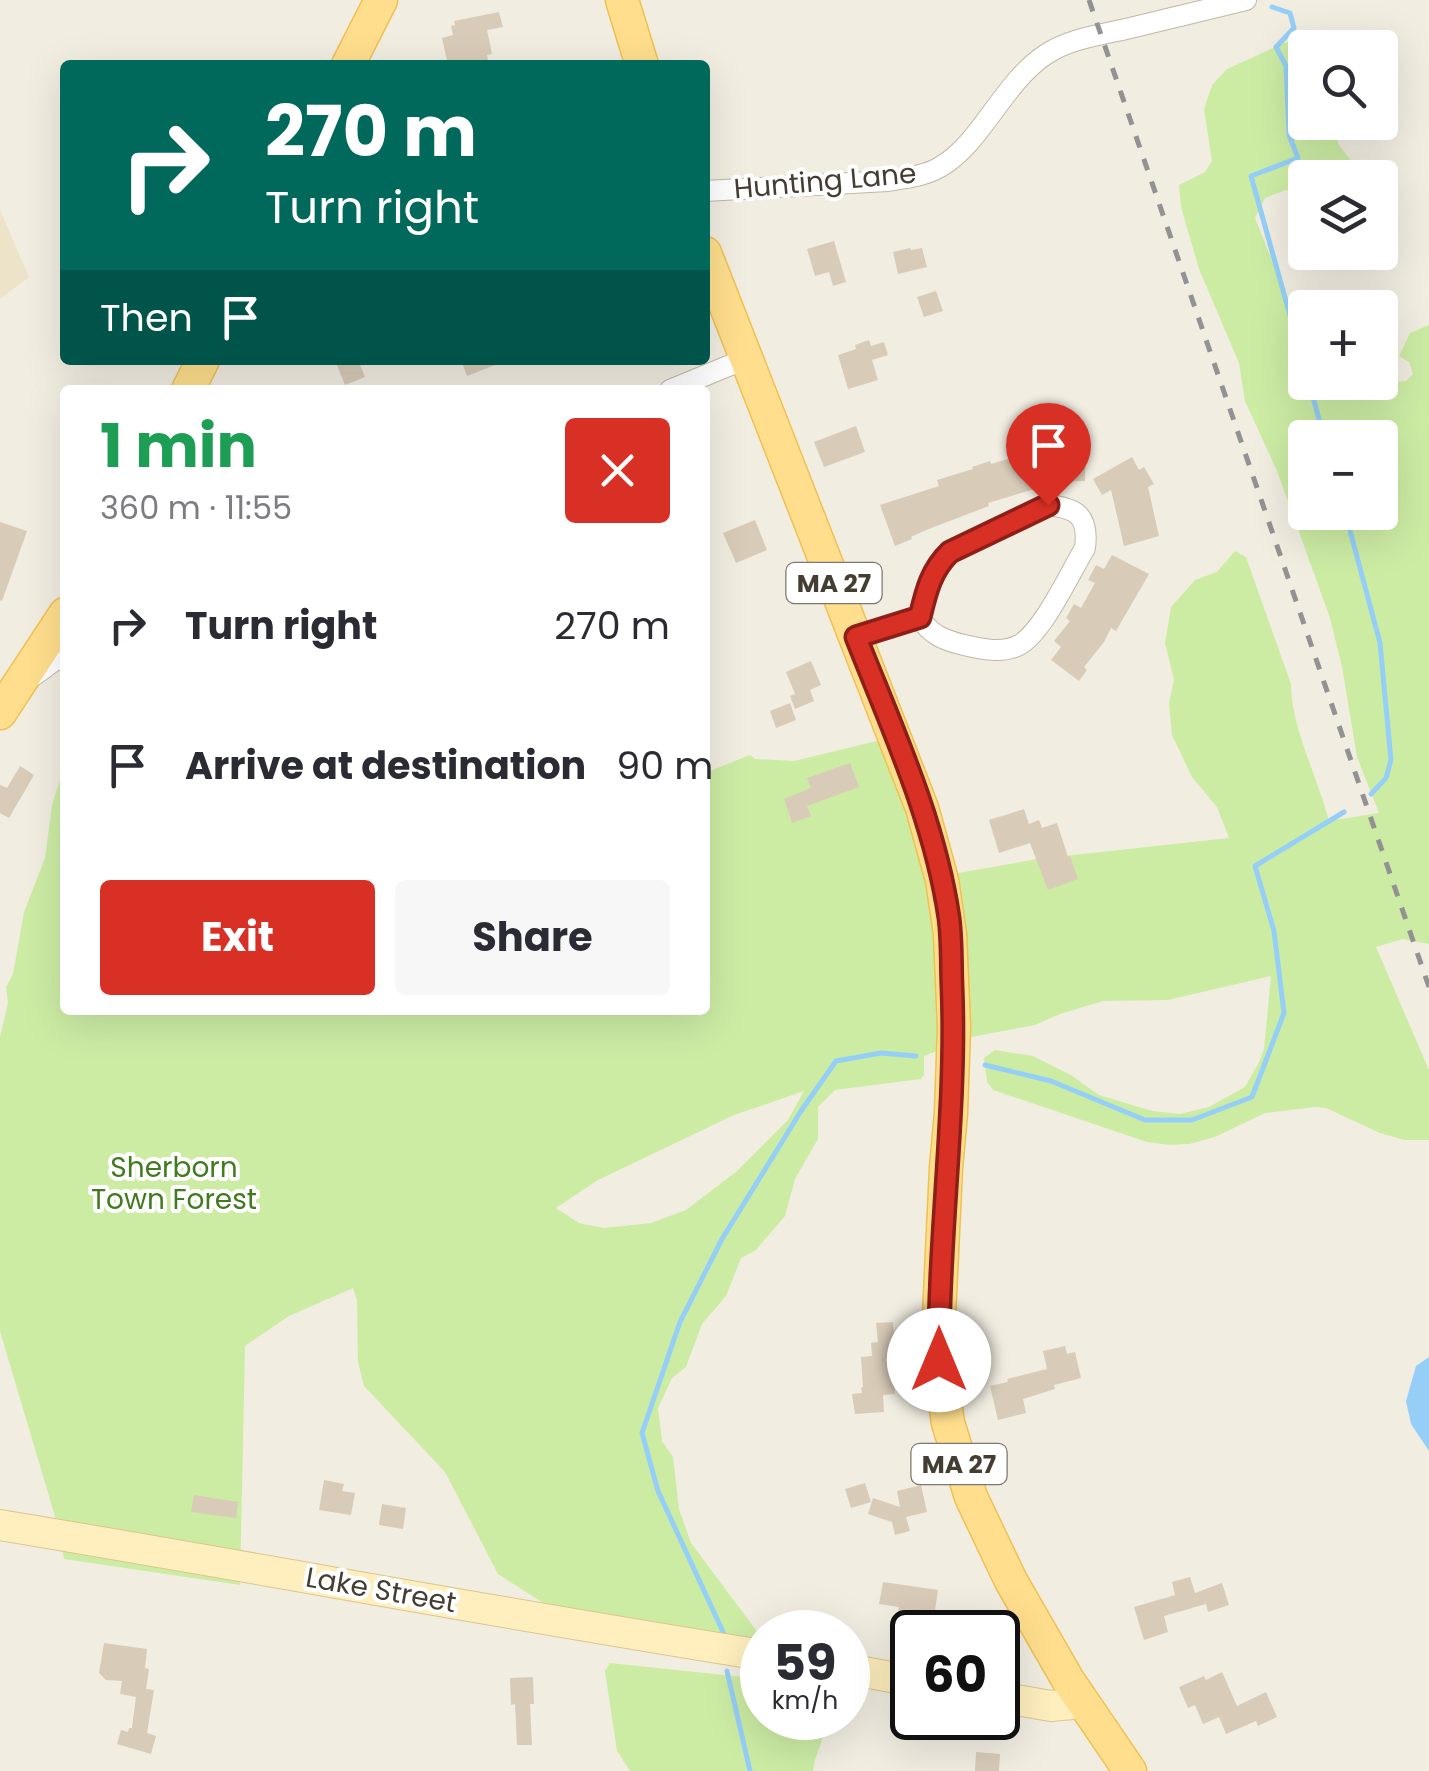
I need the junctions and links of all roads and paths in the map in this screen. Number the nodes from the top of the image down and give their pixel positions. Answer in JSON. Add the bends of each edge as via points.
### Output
{"nodes":[{"id":1,"x":380,"y":0,"type":"edge"},
{"id":2,"x":622,"y":0,"type":"edge"},
{"id":3,"x":1246,"y":0,"type":"edge"},
{"id":4,"x":350,"y":60,"type":"edge"},
{"id":5,"x":640,"y":60,"type":"edge"},
{"id":6,"x":710,"y":191,"type":"edge"},
{"id":7,"x":710,"y":266,"type":"edge"},
{"id":8,"x":745,"y":359,"type":"junction"},
{"id":9,"x":682,"y":385,"type":"edge"},
{"id":10,"x":920,"y":617,"type":"junction"},
{"id":11,"x":60,"y":622,"type":"edge"},
{"id":12,"x":856,"y":637,"type":"junction"},
{"id":13,"x":60,"y":657,"type":"edge"},
{"id":14,"x":8,"y":702,"type":"edge"},
{"id":15,"x":0,"y":1525,"type":"edge"},
{"id":16,"x":740,"y":1652,"type":"edge"},
{"id":17,"x":1020,"y":1701,"type":"edge"},
{"id":18,"x":1084,"y":1703,"type":"junction"},
{"id":19,"x":1130,"y":1771,"type":"edge"}],
"edges":[{"from":1,"to":4,"type":"main road"},
{"from":2,"to":5,"type":"main road"},
{"from":3,"to":6,"type":"street","name":"Hunting Lane","via":[[1101,34],[1045,55],[1010,87],[962,152],[940,168],[888,181]]},
{"from":7,"to":8,"type":"main road","number":"MA 27"},
{"from":8,"to":9,"type":"street"},
{"from":8,"to":12,"type":"main road","number":"MA 27"},
{"from":10,"to":10,"type":"street","via":[[928,631],[953,642],[1006,650],[1019,645],[1035,632],[1086,548],[1080,516],[1048,505],[950,552],[928,585]]},
{"from":10,"to":12,"type":"street"},
{"from":11,"to":14,"type":"main road"},
{"from":12,"to":18,"type":"main road","number":"MA 27","via":[[922,808],[948,918],[954,1027],[939,1316],[948,1424],[991,1541]]},
{"from":13,"to":14,"type":"street"},
{"from":15,"to":16,"type":"street","name":"Lake Street"},
{"from":17,"to":18,"type":"street"},
{"from":18,"to":19,"type":"main road","number":"MA 27"}]}
